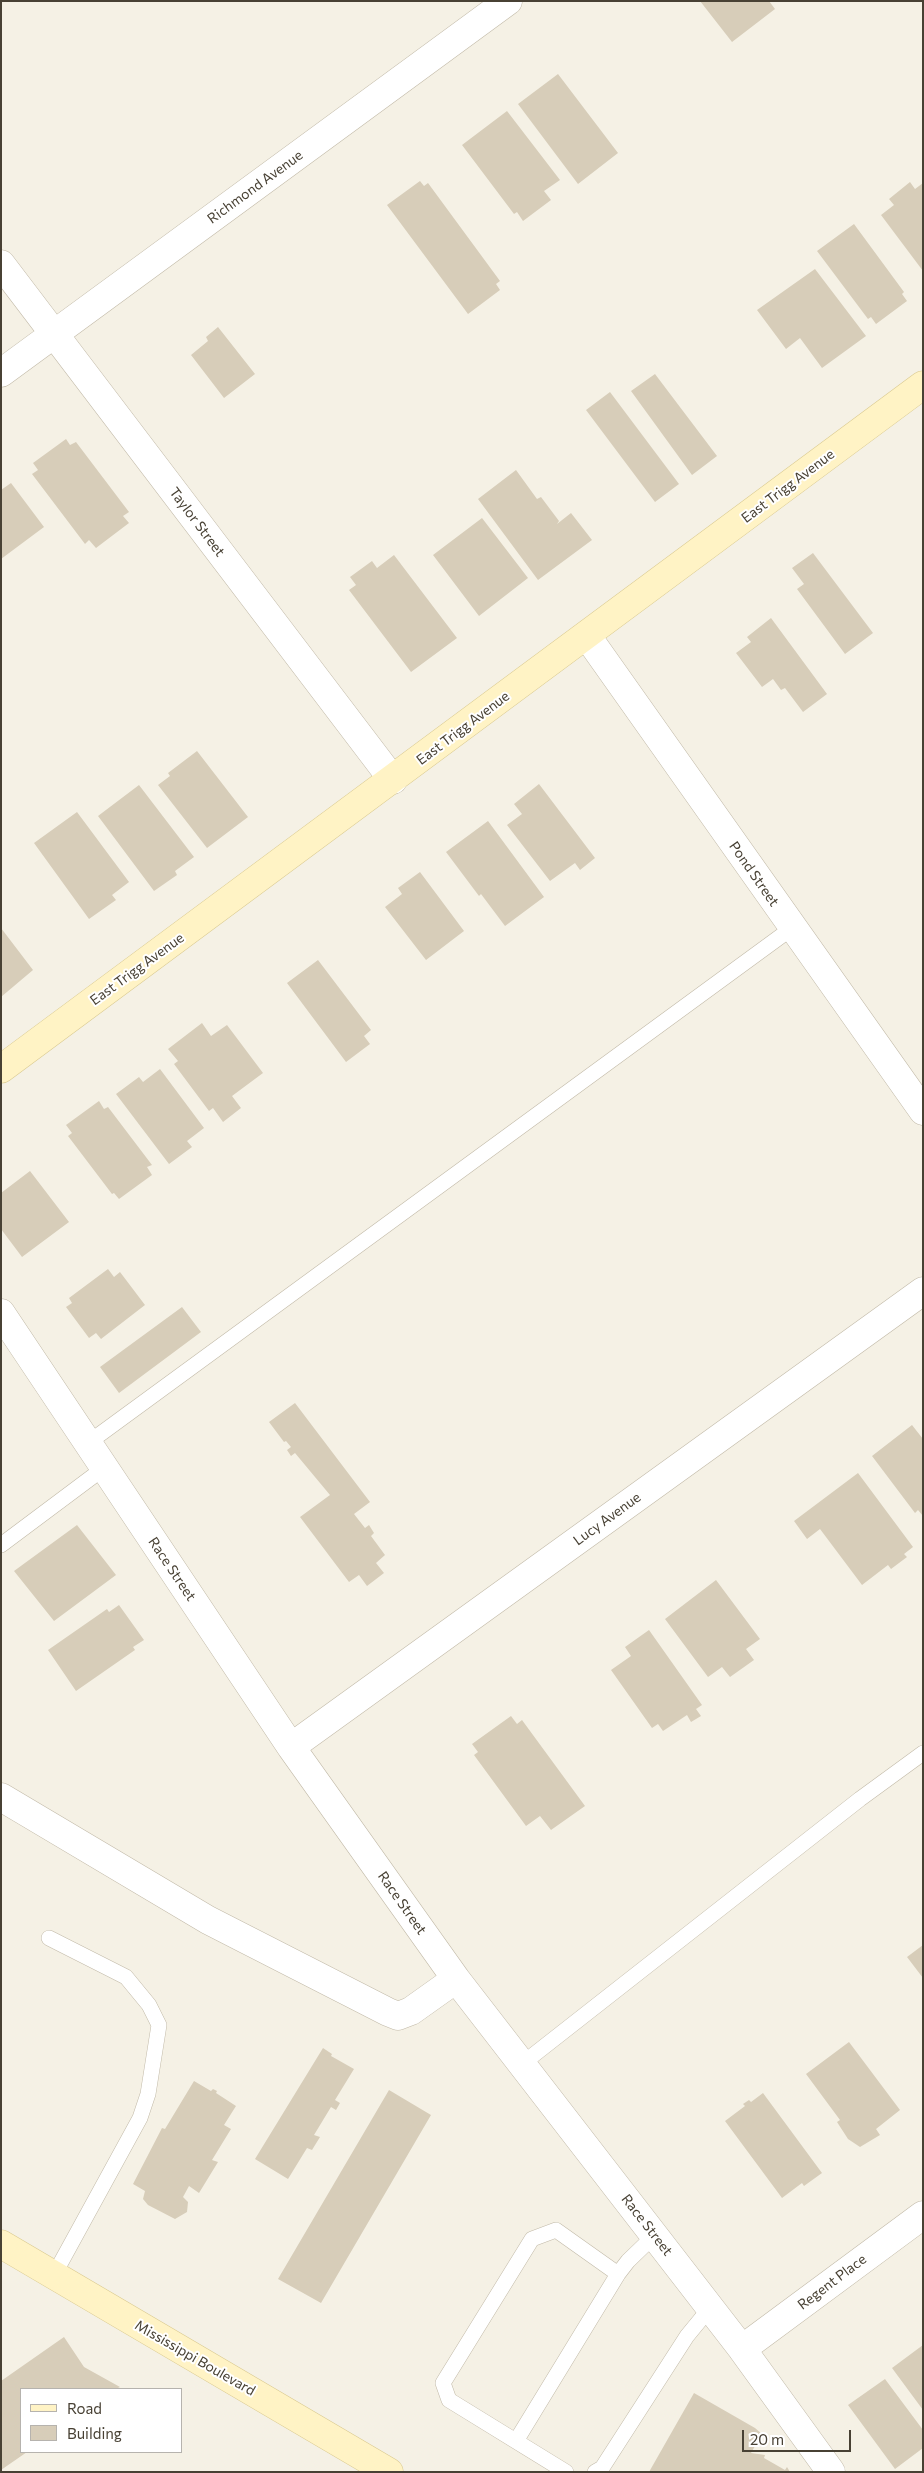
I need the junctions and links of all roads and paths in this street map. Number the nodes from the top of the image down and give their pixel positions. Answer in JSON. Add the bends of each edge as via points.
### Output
{"nodes":[{"id":1,"x":498,"y":4,"type":"edge"},
{"id":2,"x":1,"y":264,"type":"edge"},
{"id":3,"x":54,"y":334,"type":"junction"},
{"id":4,"x":1,"y":373,"type":"edge"},
{"id":5,"x":923,"y":385,"type":"edge"},
{"id":6,"x":587,"y":636,"type":"junction"},
{"id":7,"x":393,"y":780,"type":"junction"},
{"id":8,"x":792,"y":928,"type":"junction"},
{"id":9,"x":1,"y":1069,"type":"edge"},
{"id":10,"x":923,"y":1111,"type":"edge"},
{"id":11,"x":923,"y":1291,"type":"edge"},
{"id":12,"x":1,"y":1313,"type":"edge"},
{"id":13,"x":88,"y":1443,"type":"junction"},
{"id":14,"x":104,"y":1468,"type":"junction"},
{"id":15,"x":1,"y":1545,"type":"edge"},
{"id":16,"x":291,"y":1747,"type":"junction"},
{"id":17,"x":923,"y":1753,"type":"edge"},
{"id":18,"x":1,"y":1797,"type":"edge"},
{"id":19,"x":50,"y":1938,"type":"dead end"},
{"id":20,"x":456,"y":1979,"type":"junction"},
{"id":21,"x":522,"y":2064,"type":"junction"},
{"id":22,"x":923,"y":2214,"type":"edge"},
{"id":23,"x":654,"y":2235,"type":"junction"},
{"id":24,"x":4,"y":2250,"type":"edge"},
{"id":25,"x":618,"y":2274,"type":"junction"},
{"id":26,"x":54,"y":2275,"type":"junction"},
{"id":27,"x":710,"y":2308,"type":"junction"},
{"id":28,"x":742,"y":2349,"type":"junction"},
{"id":29,"x":516,"y":2441,"type":"junction"},
{"id":30,"x":389,"y":2472,"type":"edge"},
{"id":31,"x":566,"y":2472,"type":"edge"},
{"id":32,"x":595,"y":2472,"type":"edge"},
{"id":33,"x":832,"y":2472,"type":"edge"}],
"edges":[{"from":1,"to":3,"type":"street","name":"Richmond Avenue"},
{"from":2,"to":3,"type":"street","name":"Taylor Street"},
{"from":3,"to":4,"type":"street","name":"Richmond Avenue"},
{"from":3,"to":7,"type":"street","name":"Taylor Street"},
{"from":5,"to":6,"type":"street","name":"East Trigg Avenue"},
{"from":6,"to":7,"type":"street","name":"East Trigg Avenue"},
{"from":6,"to":8,"type":"street","name":"Pond Street"},
{"from":7,"to":9,"type":"street","name":"East Trigg Avenue"},
{"from":8,"to":10,"type":"street","name":"Pond Street"},
{"from":8,"to":13,"type":"lane"},
{"from":11,"to":16,"type":"street","name":"Lucy Avenue"},
{"from":12,"to":13,"type":"street","name":"Race Street"},
{"from":13,"to":14,"type":"street","name":"Race Street"},
{"from":14,"to":15,"type":"lane"},
{"from":14,"to":16,"type":"street","name":"Race Street"},
{"from":16,"to":20,"type":"street","name":"Race Street"},
{"from":17,"to":21,"type":"lane"},
{"from":18,"to":20,"type":"street","via":[[208,1920],[398,2016],[411,2011]]},
{"from":19,"to":26,"type":"lane","via":[[126,1977],[149,2005],[159,2025],[148,2094],[140,2118]]},
{"from":20,"to":21,"type":"street","name":"Race Street"},
{"from":21,"to":23,"type":"street","name":"Race Street"},
{"from":22,"to":28,"type":"street","name":"Regent Place"},
{"from":23,"to":25,"type":"lane"},
{"from":23,"to":27,"type":"street","name":"Race Street"},
{"from":24,"to":26,"type":"street","name":"Mississippi Boulevard"},
{"from":25,"to":29,"type":"lane"},
{"from":25,"to":29,"type":"lane","via":[[556,2230],[532,2239],[443,2383],[449,2400]]},
{"from":26,"to":30,"type":"street","name":"Mississippi Boulevard"},
{"from":27,"to":28,"type":"street","name":"Race Street"},
{"from":27,"to":32,"type":"lane","via":[[688,2336],[602,2468]]},
{"from":28,"to":33,"type":"street","name":"Race Street"},
{"from":29,"to":31,"type":"lane"}]}
